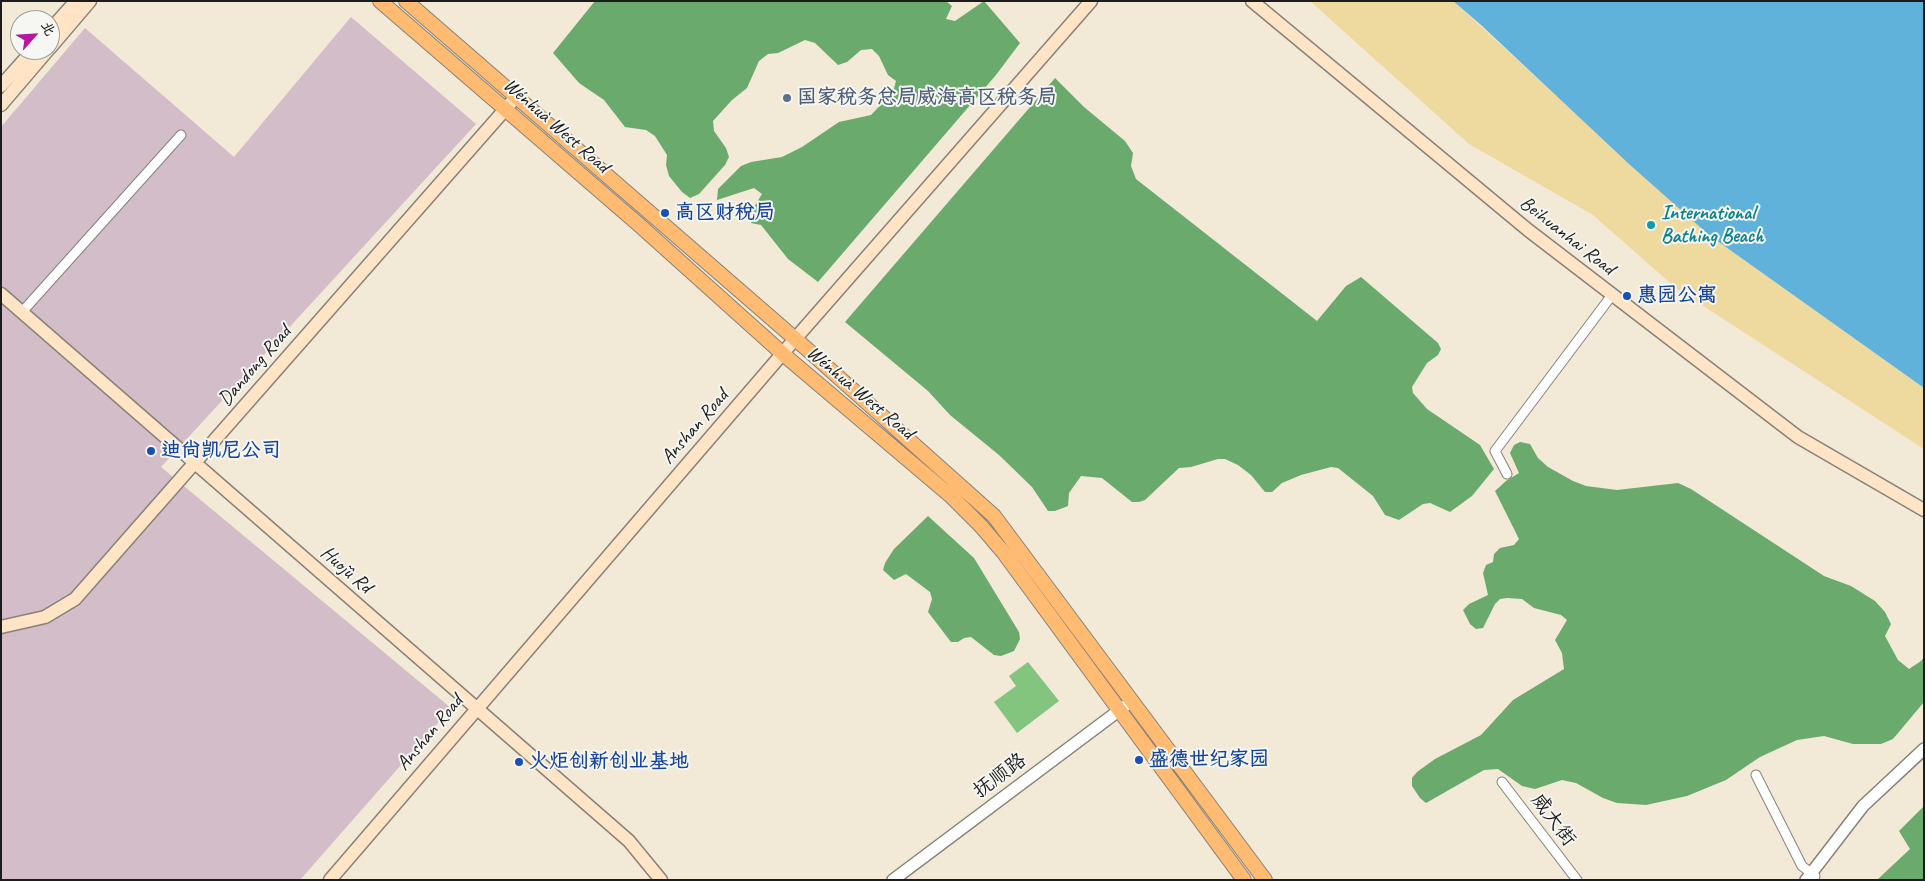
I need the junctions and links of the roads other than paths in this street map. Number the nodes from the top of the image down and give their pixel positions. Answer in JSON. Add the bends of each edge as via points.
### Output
{"nodes":[{"id":1,"x":76,"y":1,"type":"edge"},
{"id":2,"x":90,"y":1,"type":"edge"},
{"id":3,"x":380,"y":1,"type":"edge"},
{"id":4,"x":406,"y":1,"type":"edge"},
{"id":5,"x":1091,"y":1,"type":"edge"},
{"id":6,"x":1252,"y":1,"type":"edge"},
{"id":7,"x":60,"y":19,"type":"edge"},
{"id":8,"x":60,"y":36,"type":"edge"},
{"id":9,"x":24,"y":60,"type":"edge"},
{"id":10,"x":40,"y":60,"type":"edge"},
{"id":11,"x":1,"y":86,"type":"edge"},
{"id":12,"x":516,"y":97,"type":"junction"},
{"id":13,"x":1,"y":105,"type":"edge"},
{"id":14,"x":505,"y":109,"type":"junction"},
{"id":15,"x":181,"y":135,"type":"dead end"},
{"id":16,"x":1,"y":294,"type":"edge"},
{"id":17,"x":1612,"y":295,"type":"junction"},
{"id":18,"x":22,"y":312,"type":"junction"},
{"id":19,"x":795,"y":339,"type":"junction"},
{"id":20,"x":784,"y":354,"type":"junction"},
{"id":21,"x":194,"y":464,"type":"junction"},
{"id":22,"x":1507,"y":474,"type":"dead end"},
{"id":23,"x":1924,"y":510,"type":"edge"},
{"id":24,"x":1,"y":627,"type":"edge"},
{"id":25,"x":1125,"y":706,"type":"junction"},
{"id":26,"x":476,"y":707,"type":"junction"},
{"id":27,"x":1924,"y":749,"type":"edge"},
{"id":28,"x":1924,"y":757,"type":"edge"},
{"id":29,"x":1756,"y":775,"type":"dead end"},
{"id":30,"x":1502,"y":782,"type":"dead end"},
{"id":31,"x":1811,"y":877,"type":"edge"},
{"id":32,"x":330,"y":880,"type":"edge"},
{"id":33,"x":661,"y":880,"type":"edge"},
{"id":34,"x":892,"y":880,"type":"edge"},
{"id":35,"x":1244,"y":880,"type":"edge"},
{"id":36,"x":1265,"y":880,"type":"edge"},
{"id":37,"x":1577,"y":880,"type":"edge"}],
"edges":[{"from":1,"to":7,"type":"main road"},
{"from":2,"to":8,"type":"main road"},
{"from":3,"to":14,"type":"main road","name":"Wénhuà West Road"},
{"from":4,"to":12,"type":"main road","name":"Wénhuà West Road"},
{"from":5,"to":19,"type":"main road","name":"Anshan Road"},
{"from":6,"to":17,"type":"main road","name":"Beihuanhai Road","via":[[1528,230]]},
{"from":9,"to":11,"type":"main road"},
{"from":10,"to":13,"type":"main road"},
{"from":12,"to":14,"type":"main road","name":"Dandong Road"},
{"from":12,"to":19,"type":"main road","name":"Wénhuà West Road"},
{"from":14,"to":20,"type":"main road","name":"Wénhuà West Road"},
{"from":14,"to":21,"type":"main road","name":"Dandong Road"},
{"from":15,"to":18,"type":"street"},
{"from":16,"to":18,"type":"main road","name":"Huǒjù Rd"},
{"from":17,"to":22,"type":"street","via":[[1495,451]]},
{"from":17,"to":23,"type":"main road","name":"Beihuanhai Road","via":[[1798,437]]},
{"from":18,"to":21,"type":"main road","name":"Huǒjù Rd"},
{"from":19,"to":20,"type":"main road","name":"Anshan Road"},
{"from":19,"to":25,"type":"main road","name":"Wénhuà West Road","via":[[994,516]]},
{"from":20,"to":25,"type":"main road","name":"Wénhuà West Road","via":[[952,497],[981,526]]},
{"from":20,"to":26,"type":"main road","name":"Anshan Road"},
{"from":21,"to":24,"type":"main road","name":"Dandong Road","via":[[75,600],[45,617]]},
{"from":21,"to":26,"type":"main road","name":"Huǒjù Rd"},
{"from":25,"to":34,"type":"street","name":"抚顺路"},
{"from":25,"to":35,"type":"main road","name":"Wénhuà West Road"},
{"from":25,"to":36,"type":"main road","name":"Wénhuà West Road"},
{"from":26,"to":32,"type":"main road","name":"Anshan Road"},
{"from":26,"to":33,"type":"main road","name":"Huǒjù Rd","via":[[629,841]]},
{"from":27,"to":31,"type":"street","via":[[1863,806]]},
{"from":28,"to":31,"type":"street","via":[[1871,805]]},
{"from":29,"to":31,"type":"street","via":[[1802,866]]},
{"from":30,"to":37,"type":"street","name":"威大街"}]}
